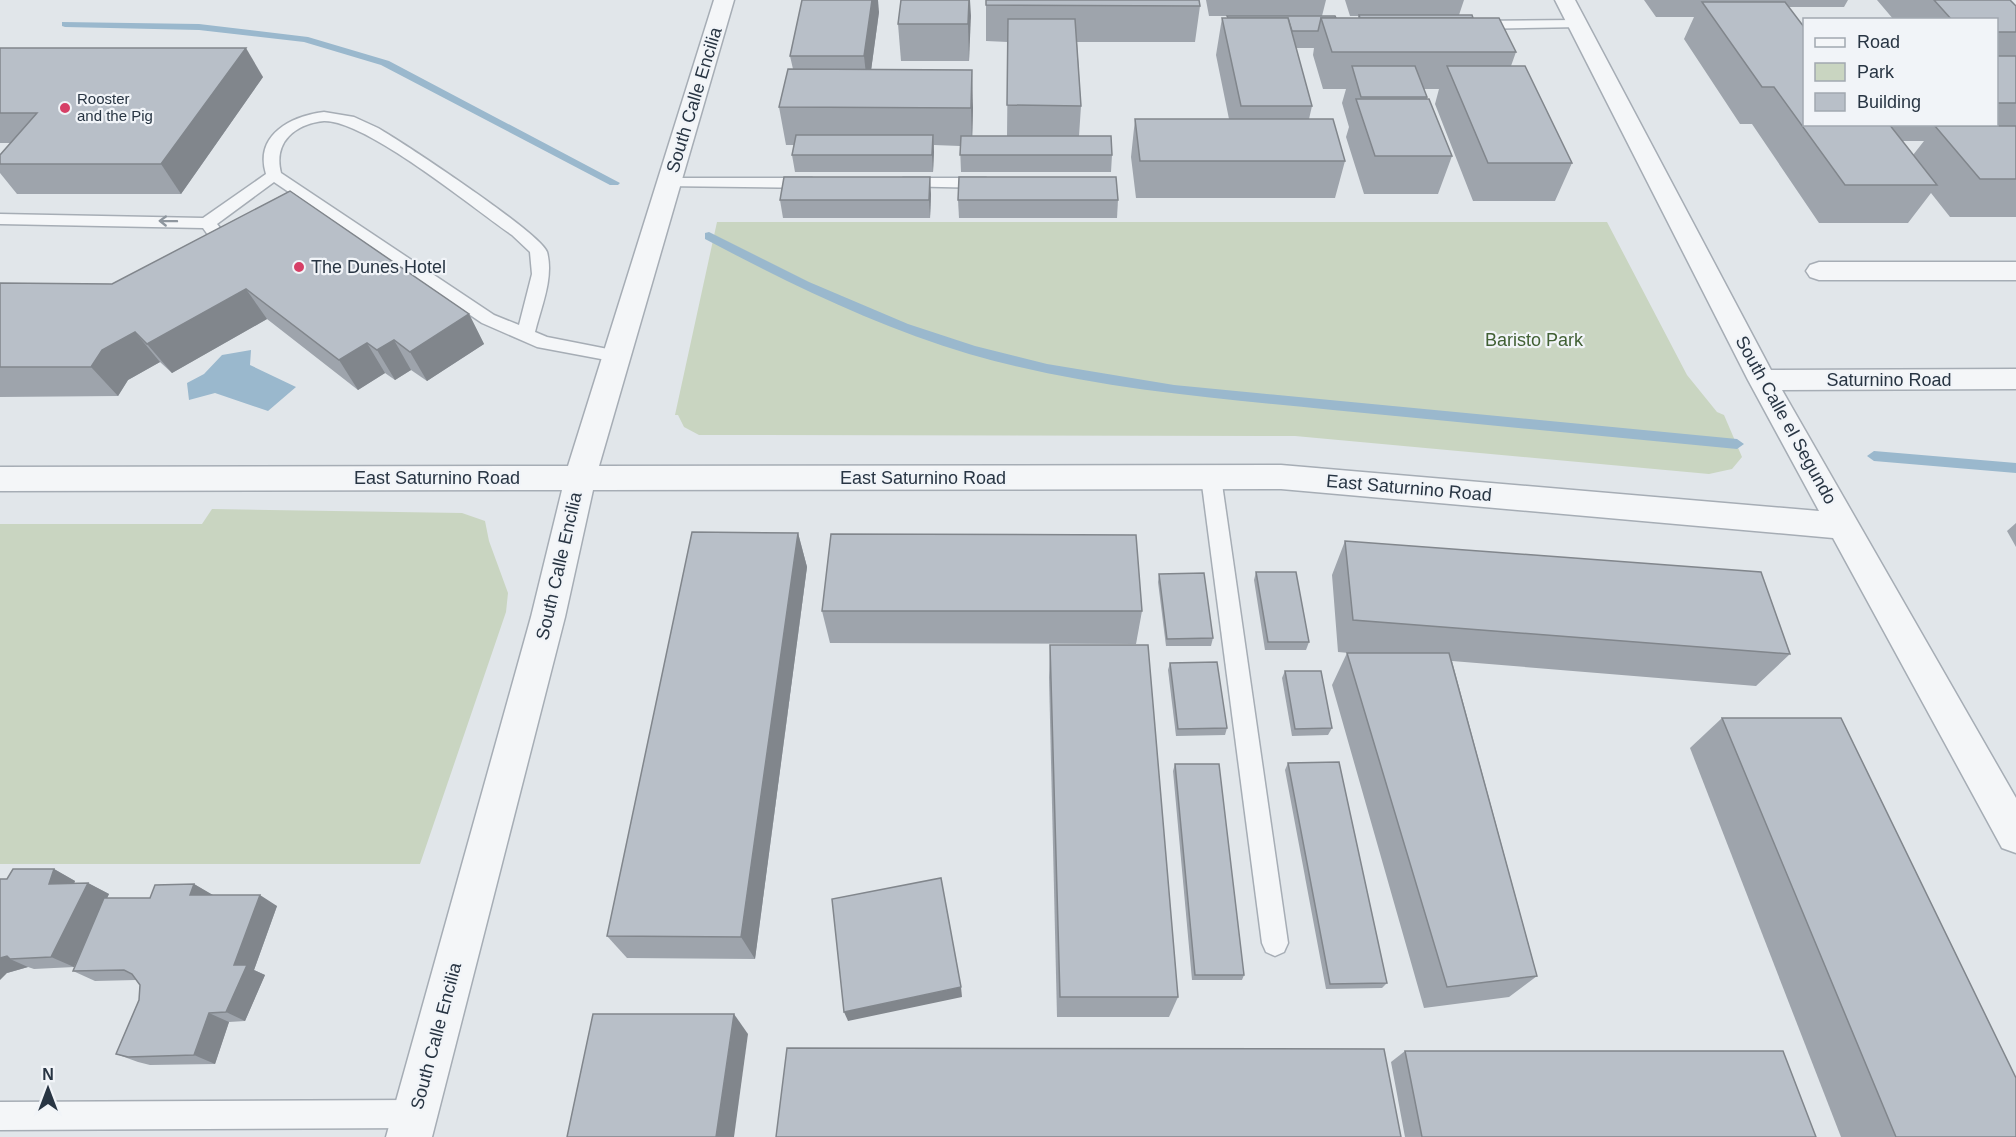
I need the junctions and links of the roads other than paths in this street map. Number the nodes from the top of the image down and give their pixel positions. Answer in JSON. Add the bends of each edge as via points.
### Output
{"nodes":[{"id":1,"x":724,"y":0,"type":"edge"},
{"id":2,"x":1571,"y":12,"type":"edge"},
{"id":3,"x":1459,"y":25,"type":"edge"},
{"id":4,"x":274,"y":175,"type":"junction"},
{"id":5,"x":668,"y":183,"type":"junction"},
{"id":6,"x":827,"y":183,"type":"edge"},
{"id":7,"x":885,"y":183,"type":"edge"},
{"id":8,"x":1000,"y":183,"type":"edge"},
{"id":9,"x":0,"y":219,"type":"edge"},
{"id":10,"x":207,"y":223,"type":"junction"},
{"id":11,"x":193,"y":260,"type":"edge"},
{"id":12,"x":1819,"y":271,"type":"dead end"},
{"id":13,"x":2016,"y":271,"type":"edge"},
{"id":14,"x":525,"y":335,"type":"junction"},
{"id":15,"x":617,"y":356,"type":"junction"},
{"id":16,"x":2016,"y":379,"type":"edge"},
{"id":17,"x":1762,"y":380,"type":"junction"},
{"id":18,"x":1211,"y":477,"type":"junction"},
{"id":19,"x":580,"y":478,"type":"junction"},
{"id":20,"x":0,"y":479,"type":"edge"},
{"id":21,"x":1844,"y":526,"type":"junction"},
{"id":22,"x":2016,"y":835,"type":"edge"},
{"id":23,"x":1275,"y":943,"type":"dead end"},
{"id":24,"x":0,"y":1116,"type":"edge"},
{"id":25,"x":412,"y":1125,"type":"edge"}],
"edges":[{"from":1,"to":5,"type":"street","name":"South Calle Encilia"},
{"from":2,"to":3,"type":"lane"},
{"from":2,"to":17,"type":"street","name":"South Calle el Segundo"},
{"from":4,"to":10,"type":"lane"},
{"from":4,"to":14,"type":"lane","via":[[488,319]]},
{"from":4,"to":14,"type":"lane","via":[[270,163],[275,142],[286,130],[305,121],[321,116],[338,117],[379,134],[518,231],[538,250],[541,274]]},
{"from":5,"to":6,"type":"lane"},
{"from":5,"to":15,"type":"street","name":"South Calle Encilia"},
{"from":7,"to":8,"type":"lane"},
{"from":10,"to":9,"type":"lane","one_way":true},
{"from":10,"to":11,"type":"lane","via":[[217,234],[208,249]]},
{"from":12,"to":13,"type":"street"},
{"from":14,"to":15,"type":"lane","via":[[543,343]]},
{"from":15,"to":19,"type":"street","name":"South Calle Encilia"},
{"from":16,"to":17,"type":"street","name":"Saturnino Road"},
{"from":17,"to":21,"type":"street","name":"South Calle el Segundo"},
{"from":18,"to":19,"type":"street","name":"East Saturnino Road"},
{"from":18,"to":21,"type":"street","name":"East Saturnino Road","via":[[1281,477]]},
{"from":18,"to":23,"type":"lane"},
{"from":19,"to":20,"type":"street","name":"East Saturnino Road"},
{"from":19,"to":25,"type":"street","name":"South Calle Encilia","via":[[548,617]]},
{"from":21,"to":22,"type":"street","name":"South Calle el Segundo"},
{"from":24,"to":25,"type":"lane"}]}
